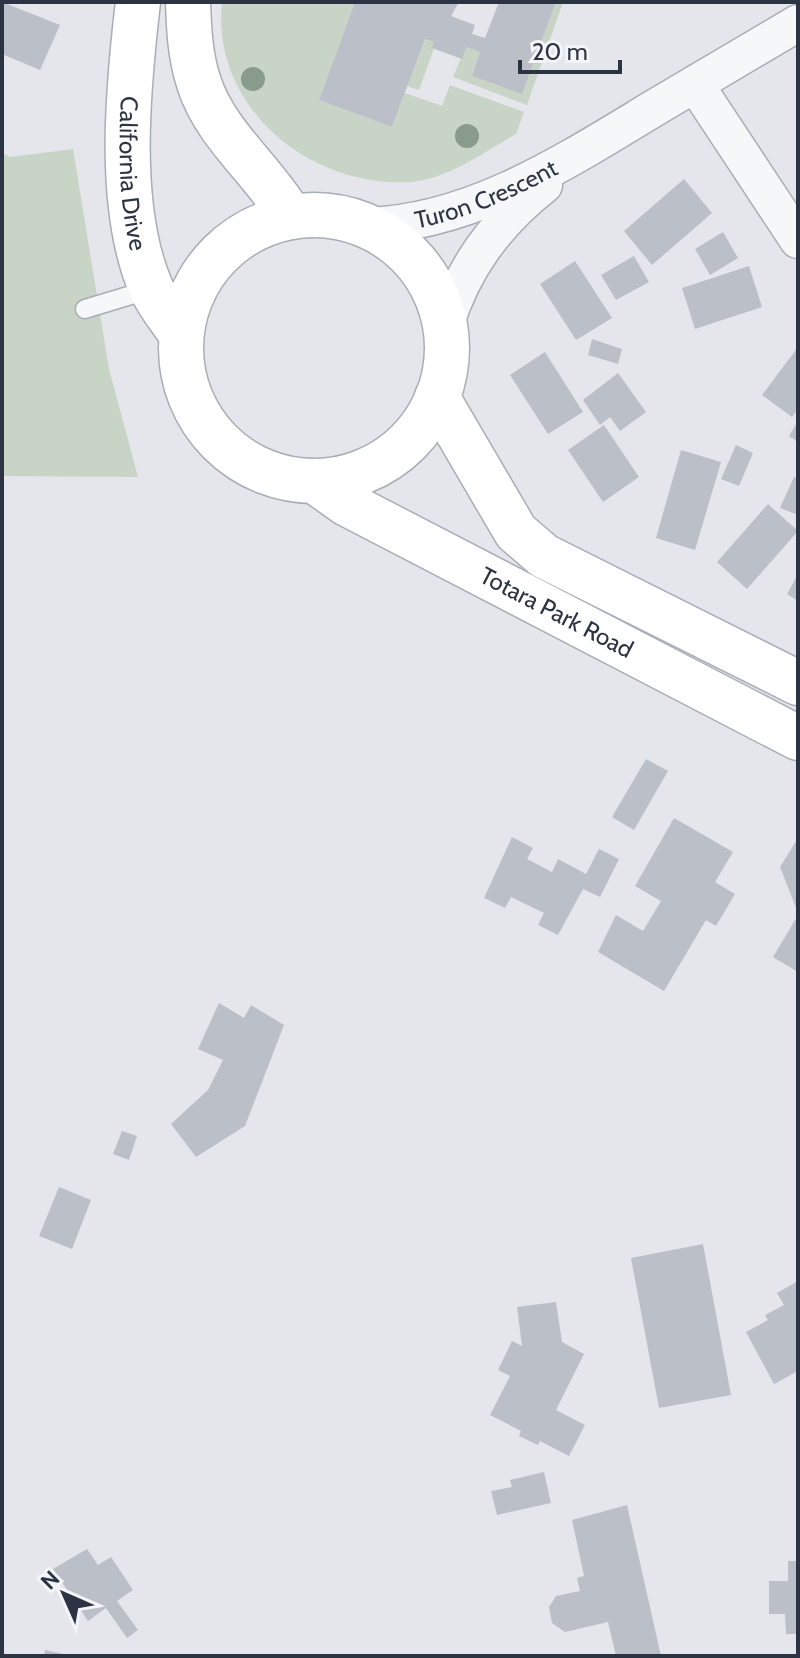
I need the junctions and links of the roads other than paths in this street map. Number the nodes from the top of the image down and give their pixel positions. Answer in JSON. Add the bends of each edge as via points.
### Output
{"nodes":[{"id":1,"x":138,"y":2,"type":"edge"},
{"id":2,"x":188,"y":2,"type":"edge"},
{"id":3,"x":798,"y":23,"type":"edge"},
{"id":4,"x":695,"y":84,"type":"junction"},
{"id":5,"x":599,"y":142,"type":"junction"},
{"id":6,"x":291,"y":217,"type":"junction"},
{"id":7,"x":367,"y":226,"type":"junction"},
{"id":8,"x":798,"y":240,"type":"edge"},
{"id":9,"x":151,"y":289,"type":"junction"},
{"id":10,"x":85,"y":309,"type":"dead end"},
{"id":11,"x":445,"y":326,"type":"junction"},
{"id":12,"x":181,"y":334,"type":"junction"},
{"id":13,"x":437,"y":397,"type":"junction"},
{"id":14,"x":316,"y":482,"type":"junction"},
{"id":15,"x":798,"y":683,"type":"edge"},
{"id":16,"x":798,"y":738,"type":"edge"}],
"edges":[{"from":1,"to":9,"type":"street","name":"California Drive","via":[[130,172],[140,252]]},
{"from":2,"to":6,"type":"street","via":[[189,42],[200,85],[218,120]]},
{"from":3,"to":4,"type":"street","name":"Turon Crescent"},
{"from":4,"to":5,"type":"street","name":"Turon Crescent"},
{"from":4,"to":8,"type":"street"},
{"from":5,"to":7,"type":"street","name":"Turon Crescent","via":[[465,209],[426,220]]},
{"from":5,"to":11,"type":"street","name":"Turon Crescent","via":[[533,194],[481,248],[456,289]]},
{"from":6,"to":7,"type":"street","via":[[330,216]]},
{"from":6,"to":12,"type":"street","via":[[264,225],[217,257],[187,306]]},
{"from":7,"to":11,"type":"street","via":[[390,239],[426,277]]},
{"from":9,"to":10,"type":"lane"},
{"from":9,"to":12,"type":"street","name":"California Drive"},
{"from":11,"to":13,"type":"street","via":[[444,374]]},
{"from":12,"to":14,"type":"street","via":[[184,377],[205,426],[254,468]]},
{"from":13,"to":14,"type":"street","via":[[422,425],[389,457],[347,477]]},
{"from":13,"to":15,"type":"street","name":"Totara Park Road","via":[[516,532],[544,556]]},
{"from":14,"to":16,"type":"street","name":"Totara Park Road","via":[[347,504]]}]}
